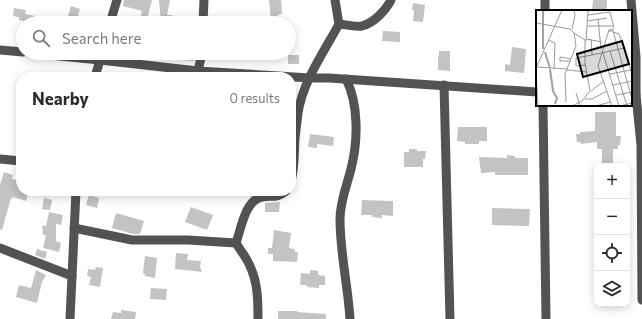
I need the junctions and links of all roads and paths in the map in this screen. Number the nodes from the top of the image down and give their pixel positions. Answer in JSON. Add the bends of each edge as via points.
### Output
{"nodes":[{"id":1,"x":117,"y":0,"type":"edge"},
{"id":2,"x":204,"y":0,"type":"edge"},
{"id":3,"x":335,"y":0,"type":"edge"},
{"id":4,"x":391,"y":0,"type":"edge"},
{"id":5,"x":630,"y":0,"type":"edge"},
{"id":6,"x":631,"y":10,"type":"edge"},
{"id":7,"x":112,"y":16,"type":"edge"},
{"id":8,"x":203,"y":16,"type":"edge"},
{"id":9,"x":632,"y":19,"type":"edge"},
{"id":10,"x":340,"y":24,"type":"junction"},
{"id":11,"x":0,"y":50,"type":"edge"},
{"id":12,"x":16,"y":51,"type":"edge"},
{"id":13,"x":100,"y":60,"type":"edge"},
{"id":14,"x":127,"y":60,"type":"edge"},
{"id":15,"x":200,"y":60,"type":"edge"},
{"id":16,"x":198,"y":71,"type":"junction"},
{"id":17,"x":97,"y":72,"type":"edge"},
{"id":18,"x":214,"y":72,"type":"edge"},
{"id":19,"x":296,"y":77,"type":"edge"},
{"id":20,"x":310,"y":78,"type":"junction"},
{"id":21,"x":346,"y":79,"type":"junction"},
{"id":22,"x":444,"y":85,"type":"junction"},
{"id":23,"x":536,"y":92,"type":"edge"},
{"id":24,"x":634,"y":95,"type":"edge"},
{"id":25,"x":543,"y":106,"type":"edge"},
{"id":26,"x":296,"y":129,"type":"edge"},
{"id":27,"x":0,"y":159,"type":"edge"},
{"id":28,"x":16,"y":161,"type":"edge"},
{"id":29,"x":76,"y":196,"type":"edge"},
{"id":30,"x":278,"y":196,"type":"edge"},
{"id":31,"x":74,"y":228,"type":"junction"},
{"id":32,"x":236,"y":244,"type":"junction"},
{"id":33,"x":0,"y":248,"type":"edge"},
{"id":34,"x":72,"y":276,"type":"junction"},
{"id":35,"x":642,"y":300,"type":"edge"},
{"id":36,"x":70,"y":319,"type":"edge"},
{"id":37,"x":258,"y":319,"type":"edge"},
{"id":38,"x":350,"y":319,"type":"edge"},
{"id":39,"x":450,"y":319,"type":"edge"},
{"id":40,"x":546,"y":319,"type":"edge"}],
"edges":[{"from":1,"to":7,"type":"street"},
{"from":2,"to":8,"type":"street"},
{"from":3,"to":10,"type":"street"},
{"from":4,"to":10,"type":"street","via":[[368,24]]},
{"from":5,"to":6,"type":"street"},
{"from":9,"to":24,"type":"street","via":[[636,57]]},
{"from":10,"to":20,"type":"street"},
{"from":11,"to":12,"type":"street"},
{"from":13,"to":17,"type":"street"},
{"from":14,"to":16,"type":"street"},
{"from":15,"to":16,"type":"street"},
{"from":16,"to":18,"type":"street"},
{"from":19,"to":20,"type":"street"},
{"from":20,"to":21,"type":"street"},
{"from":20,"to":26,"type":"street","via":[[302,96]]},
{"from":21,"to":22,"type":"street"},
{"from":21,"to":38,"type":"street","via":[[356,110],[356,142],[352,167],[340,209]]},
{"from":22,"to":23,"type":"street"},
{"from":22,"to":39,"type":"street"},
{"from":24,"to":35,"type":"street","via":[[641,145]]},
{"from":25,"to":40,"type":"street"},
{"from":27,"to":28,"type":"street"},
{"from":29,"to":31,"type":"street"},
{"from":30,"to":32,"type":"street","via":[[261,197],[248,207]]},
{"from":31,"to":32,"type":"street","via":[[132,240],[188,240]]},
{"from":31,"to":34,"type":"street"},
{"from":32,"to":37,"type":"street","via":[[256,280]]},
{"from":33,"to":34,"type":"street"},
{"from":34,"to":36,"type":"street"}]}
